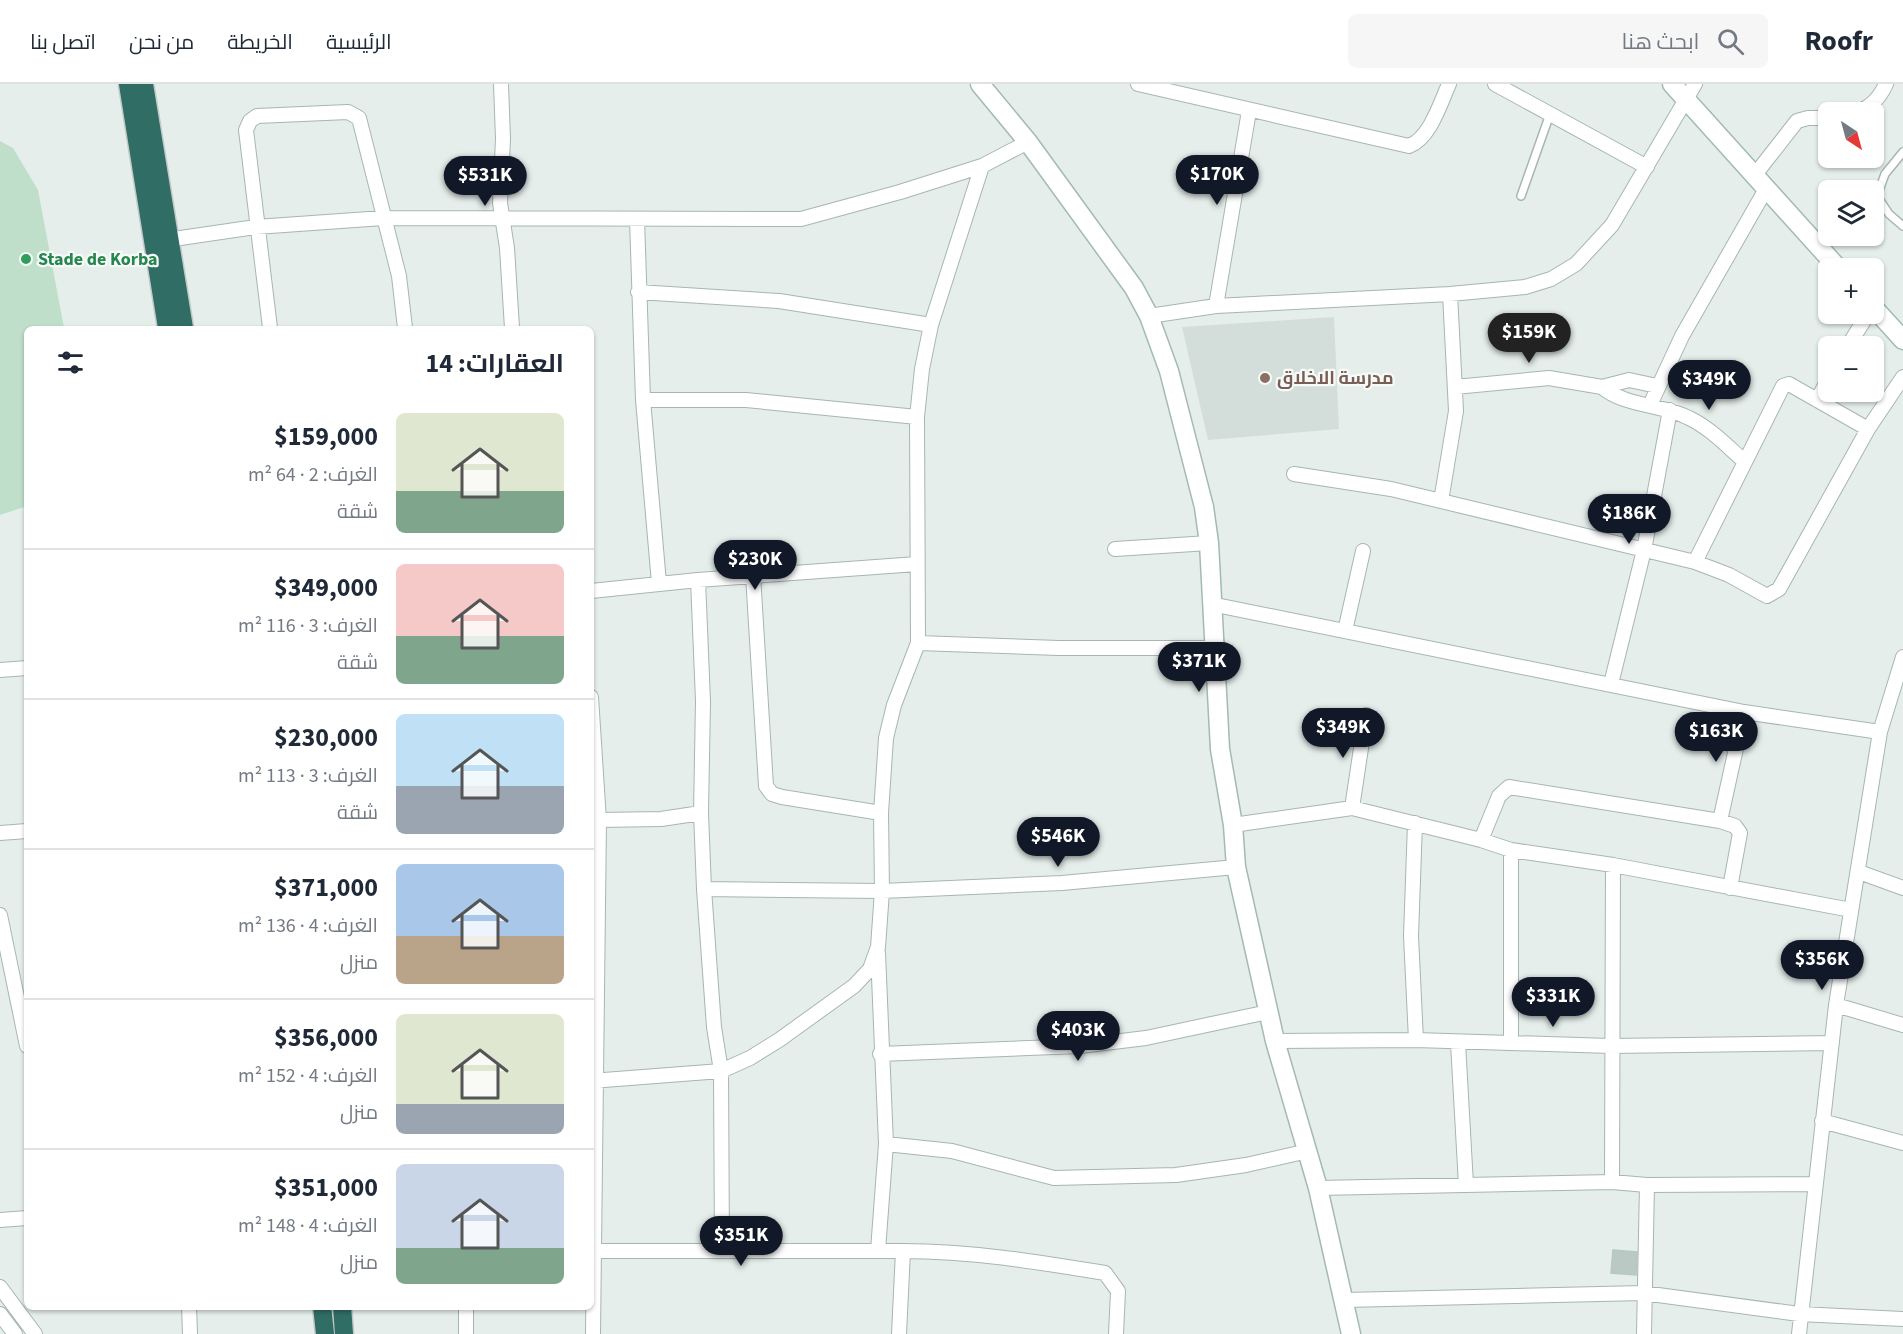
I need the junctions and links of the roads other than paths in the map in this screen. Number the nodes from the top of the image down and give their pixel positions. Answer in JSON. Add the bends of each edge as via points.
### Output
{"nodes":[{"id":1,"x":128,"y":84,"type":"edge"},
{"id":2,"x":144,"y":84,"type":"edge"},
{"id":3,"x":501,"y":84,"type":"edge"},
{"id":4,"x":980,"y":84,"type":"edge"},
{"id":5,"x":1138,"y":84,"type":"edge"},
{"id":6,"x":1449,"y":84,"type":"edge"},
{"id":7,"x":1495,"y":84,"type":"edge"},
{"id":8,"x":1672,"y":84,"type":"edge"},
{"id":9,"x":1886,"y":84,"type":"edge"},
{"id":10,"x":1159,"y":86,"type":"edge"},
{"id":11,"x":1690,"y":91,"type":"edge"},
{"id":12,"x":1873,"y":102,"type":"edge"},
{"id":13,"x":1249,"y":111,"type":"junction"},
{"id":14,"x":1550,"y":114,"type":"junction"},
{"id":15,"x":1818,"y":118,"type":"edge"},
{"id":16,"x":1028,"y":142,"type":"junction"},
{"id":17,"x":1903,"y":152,"type":"edge"},
{"id":18,"x":982,"y":166,"type":"junction"},
{"id":19,"x":1647,"y":167,"type":"junction"},
{"id":20,"x":1760,"y":183,"type":"junction"},
{"id":21,"x":1521,"y":196,"type":"dead end"},
{"id":22,"x":383,"y":218,"type":"junction"},
{"id":23,"x":502,"y":218,"type":"junction"},
{"id":24,"x":637,"y":219,"type":"junction"},
{"id":25,"x":1903,"y":226,"type":"edge"},
{"id":26,"x":256,"y":227,"type":"junction"},
{"id":27,"x":160,"y":241,"type":"junction"},
{"id":28,"x":1829,"y":258,"type":"edge"},
{"id":29,"x":638,"y":292,"type":"junction"},
{"id":30,"x":1450,"y":294,"type":"junction"},
{"id":31,"x":1216,"y":306,"type":"junction"},
{"id":32,"x":1149,"y":316,"type":"junction"},
{"id":33,"x":1884,"y":319,"type":"edge"},
{"id":34,"x":931,"y":325,"type":"junction"},
{"id":35,"x":167,"y":326,"type":"edge"},
{"id":36,"x":183,"y":326,"type":"edge"},
{"id":37,"x":270,"y":326,"type":"edge"},
{"id":38,"x":405,"y":326,"type":"edge"},
{"id":39,"x":512,"y":326,"type":"edge"},
{"id":40,"x":1903,"y":340,"type":"edge"},
{"id":41,"x":1903,"y":377,"type":"edge"},
{"id":42,"x":1657,"y":386,"type":"junction"},
{"id":43,"x":1455,"y":387,"type":"junction"},
{"id":44,"x":1602,"y":387,"type":"junction"},
{"id":45,"x":643,"y":400,"type":"junction"},
{"id":46,"x":1817,"y":400,"type":"joint"},
{"id":47,"x":1650,"y":405,"type":"junction"},
{"id":48,"x":1670,"y":411,"type":"junction"},
{"id":49,"x":917,"y":417,"type":"junction"},
{"id":50,"x":1868,"y":429,"type":"junction"},
{"id":51,"x":1744,"y":461,"type":"junction"},
{"id":52,"x":1294,"y":474,"type":"dead end"},
{"id":53,"x":1441,"y":501,"type":"junction"},
{"id":54,"x":1209,"y":543,"type":"junction"},
{"id":55,"x":1115,"y":549,"type":"dead end"},
{"id":56,"x":1644,"y":550,"type":"junction"},
{"id":57,"x":1363,"y":551,"type":"dead end"},
{"id":58,"x":1695,"y":562,"type":"junction"},
{"id":59,"x":917,"y":564,"type":"junction"},
{"id":60,"x":753,"y":576,"type":"junction"},
{"id":61,"x":698,"y":580,"type":"junction"},
{"id":62,"x":659,"y":583,"type":"junction"},
{"id":63,"x":594,"y":591,"type":"edge"},
{"id":64,"x":1211,"y":604,"type":"junction"},
{"id":65,"x":1345,"y":631,"type":"junction"},
{"id":66,"x":918,"y":643,"type":"junction"},
{"id":67,"x":1215,"y":648,"type":"junction"},
{"id":68,"x":1903,"y":657,"type":"edge"},
{"id":69,"x":24,"y":668,"type":"edge"},
{"id":70,"x":0,"y":670,"type":"edge"},
{"id":71,"x":1611,"y":684,"type":"junction"},
{"id":72,"x":1744,"y":711,"type":"junction"},
{"id":73,"x":1366,"y":715,"type":"dead end"},
{"id":74,"x":1880,"y":732,"type":"junction"},
{"id":75,"x":594,"y":743,"type":"edge"},
{"id":76,"x":1352,"y":808,"type":"junction"},
{"id":77,"x":702,"y":813,"type":"junction"},
{"id":78,"x":881,"y":813,"type":"junction"},
{"id":79,"x":599,"y":820,"type":"junction"},
{"id":80,"x":1720,"y":821,"type":"junction"},
{"id":81,"x":1415,"y":824,"type":"junction"},
{"id":82,"x":1233,"y":825,"type":"junction"},
{"id":83,"x":24,"y":831,"type":"edge"},
{"id":84,"x":0,"y":833,"type":"edge"},
{"id":85,"x":1481,"y":840,"type":"junction"},
{"id":86,"x":1511,"y":850,"type":"junction"},
{"id":87,"x":1613,"y":865,"type":"junction"},
{"id":88,"x":1236,"y":867,"type":"junction"},
{"id":89,"x":1859,"y":872,"type":"junction"},
{"id":90,"x":1730,"y":888,"type":"junction"},
{"id":91,"x":1903,"y":888,"type":"edge"},
{"id":92,"x":705,"y":889,"type":"junction"},
{"id":93,"x":882,"y":891,"type":"junction"},
{"id":94,"x":1851,"y":910,"type":"junction"},
{"id":95,"x":0,"y":915,"type":"edge"},
{"id":96,"x":878,"y":947,"type":"junction"},
{"id":97,"x":1836,"y":1005,"type":"junction"},
{"id":98,"x":1268,"y":1012,"type":"junction"},
{"id":99,"x":1903,"y":1025,"type":"edge"},
{"id":100,"x":24,"y":1031,"type":"edge"},
{"id":101,"x":594,"y":1038,"type":"edge"},
{"id":102,"x":1416,"y":1040,"type":"junction"},
{"id":103,"x":1275,"y":1041,"type":"junction"},
{"id":104,"x":1511,"y":1042,"type":"junction"},
{"id":105,"x":1458,"y":1043,"type":"junction"},
{"id":106,"x":1832,"y":1043,"type":"junction"},
{"id":107,"x":1611,"y":1046,"type":"junction"},
{"id":108,"x":880,"y":1054,"type":"junction"},
{"id":109,"x":721,"y":1071,"type":"junction"},
{"id":110,"x":594,"y":1081,"type":"edge"},
{"id":111,"x":1822,"y":1121,"type":"junction"},
{"id":112,"x":1903,"y":1143,"type":"edge"},
{"id":113,"x":886,"y":1144,"type":"junction"},
{"id":114,"x":1308,"y":1151,"type":"junction"},
{"id":115,"x":594,"y":1166,"type":"edge"},
{"id":116,"x":1612,"y":1182,"type":"junction"},
{"id":117,"x":1814,"y":1184,"type":"junction"},
{"id":118,"x":1466,"y":1185,"type":"junction"},
{"id":119,"x":1647,"y":1185,"type":"junction"},
{"id":120,"x":1318,"y":1188,"type":"junction"},
{"id":121,"x":24,"y":1218,"type":"edge"},
{"id":122,"x":0,"y":1220,"type":"edge"},
{"id":123,"x":878,"y":1250,"type":"junction"},
{"id":124,"x":595,"y":1251,"type":"junction"},
{"id":125,"x":722,"y":1251,"type":"junction"},
{"id":126,"x":903,"y":1251,"type":"junction"},
{"id":127,"x":0,"y":1287,"type":"edge"},
{"id":128,"x":594,"y":1292,"type":"edge"},
{"id":129,"x":1643,"y":1293,"type":"junction"},
{"id":130,"x":1345,"y":1300,"type":"junction"},
{"id":131,"x":189,"y":1310,"type":"edge"},
{"id":132,"x":322,"y":1310,"type":"edge"},
{"id":133,"x":342,"y":1310,"type":"edge"},
{"id":134,"x":465,"y":1310,"type":"edge"},
{"id":135,"x":594,"y":1310,"type":"edge"},
{"id":136,"x":0,"y":1314,"type":"edge"},
{"id":137,"x":1799,"y":1314,"type":"junction"},
{"id":138,"x":1903,"y":1319,"type":"edge"},
{"id":139,"x":15,"y":1334,"type":"edge"},
{"id":140,"x":35,"y":1334,"type":"edge"},
{"id":141,"x":190,"y":1334,"type":"edge"},
{"id":142,"x":325,"y":1334,"type":"edge"},
{"id":143,"x":344,"y":1334,"type":"edge"},
{"id":144,"x":466,"y":1334,"type":"edge"},
{"id":145,"x":593,"y":1334,"type":"edge"},
{"id":146,"x":898,"y":1334,"type":"edge"},
{"id":147,"x":1116,"y":1334,"type":"edge"},
{"id":148,"x":1351,"y":1334,"type":"edge"},
{"id":149,"x":1644,"y":1334,"type":"edge"},
{"id":150,"x":1799,"y":1334,"type":"edge"}],
"edges":[{"from":1,"to":27,"type":"highway"},
{"from":2,"to":27,"type":"highway"},
{"from":3,"to":23,"type":"street"},
{"from":4,"to":16,"type":"street"},
{"from":5,"to":10,"type":"street"},
{"from":6,"to":13,"type":"street","via":[[1424,134],[1409,146]]},
{"from":7,"to":14,"type":"street"},
{"from":8,"to":11,"type":"street"},
{"from":9,"to":12,"type":"street"},
{"from":10,"to":13,"type":"street"},
{"from":11,"to":19,"type":"street"},
{"from":11,"to":20,"type":"street"},
{"from":13,"to":31,"type":"street"},
{"from":14,"to":19,"type":"street"},
{"from":14,"to":21,"type":"lane"},
{"from":15,"to":20,"type":"street","via":[[1797,121]]},
{"from":16,"to":18,"type":"street"},
{"from":16,"to":32,"type":"street","via":[[1134,288]]},
{"from":17,"to":25,"type":"lane","via":[[1885,174],[1877,196]]},
{"from":18,"to":24,"type":"street","via":[[801,219]]},
{"from":18,"to":34,"type":"street"},
{"from":19,"to":30,"type":"street","via":[[1612,225],[1576,264],[1551,279],[1525,287]]},
{"from":20,"to":28,"type":"street"},
{"from":20,"to":42,"type":"street"},
{"from":22,"to":23,"type":"street"},
{"from":22,"to":26,"type":"street"},
{"from":22,"to":26,"type":"street","via":[[359,118],[354,114],[257,116],[246,130]]},
{"from":22,"to":38,"type":"street","via":[[399,276]]},
{"from":23,"to":24,"type":"street"},
{"from":23,"to":39,"type":"street"},
{"from":24,"to":29,"type":"street"},
{"from":26,"to":27,"type":"street"},
{"from":26,"to":37,"type":"street"},
{"from":27,"to":35,"type":"highway"},
{"from":27,"to":36,"type":"highway"},
{"from":29,"to":34,"type":"street","via":[[779,301]]},
{"from":29,"to":45,"type":"street"},
{"from":30,"to":31,"type":"street"},
{"from":30,"to":43,"type":"street"},
{"from":31,"to":32,"type":"street"},
{"from":32,"to":54,"type":"street","via":[[1196,467]]},
{"from":33,"to":40,"type":"street"},
{"from":34,"to":49,"type":"street"},
{"from":41,"to":50,"type":"street"},
{"from":42,"to":44,"type":"street","via":[[1629,380]]},
{"from":42,"to":47,"type":"street"},
{"from":43,"to":44,"type":"street","via":[[1549,378]]},
{"from":43,"to":53,"type":"street","via":[[1453,442]]},
{"from":44,"to":47,"type":"street","via":[[1614,395]]},
{"from":45,"to":49,"type":"street","via":[[746,400]]},
{"from":45,"to":62,"type":"street"},
{"from":46,"to":50,"type":"street"},
{"from":46,"to":51,"type":"street","via":[[1789,384],[1783,386]]},
{"from":47,"to":48,"type":"street"},
{"from":48,"to":51,"type":"street","via":[[1704,427]]},
{"from":48,"to":56,"type":"street"},
{"from":49,"to":59,"type":"street"},
{"from":50,"to":58,"type":"street","via":[[1779,589],[1767,596]]},
{"from":51,"to":58,"type":"street"},
{"from":52,"to":53,"type":"street"},
{"from":53,"to":56,"type":"street"},
{"from":54,"to":55,"type":"street"},
{"from":54,"to":64,"type":"street"},
{"from":56,"to":58,"type":"street"},
{"from":56,"to":71,"type":"street"},
{"from":57,"to":65,"type":"street"},
{"from":59,"to":60,"type":"street"},
{"from":59,"to":66,"type":"street"},
{"from":60,"to":61,"type":"street"},
{"from":60,"to":78,"type":"street","via":[[766,786],[772,794],[782,797]]},
{"from":61,"to":62,"type":"street"},
{"from":61,"to":77,"type":"street"},
{"from":62,"to":63,"type":"street"},
{"from":64,"to":65,"type":"street"},
{"from":64,"to":67,"type":"street"},
{"from":65,"to":71,"type":"street"},
{"from":66,"to":67,"type":"street"},
{"from":66,"to":78,"type":"street","via":[[886,738]]},
{"from":67,"to":82,"type":"street","via":[[1222,769]]},
{"from":68,"to":74,"type":"street"},
{"from":69,"to":70,"type":"street"},
{"from":71,"to":72,"type":"street"},
{"from":72,"to":74,"type":"street"},
{"from":72,"to":80,"type":"street"},
{"from":73,"to":76,"type":"street"},
{"from":74,"to":89,"type":"street"},
{"from":75,"to":79,"type":"street"},
{"from":76,"to":81,"type":"street"},
{"from":76,"to":82,"type":"street"},
{"from":77,"to":79,"type":"street","via":[[661,819]]},
{"from":77,"to":92,"type":"street"},
{"from":78,"to":93,"type":"street"},
{"from":79,"to":101,"type":"street"},
{"from":80,"to":85,"type":"street","via":[[1509,787],[1499,796]]},
{"from":80,"to":90,"type":"street","via":[[1735,826],[1740,833]]},
{"from":81,"to":85,"type":"street"},
{"from":81,"to":102,"type":"street","via":[[1411,936]]},
{"from":82,"to":88,"type":"street"},
{"from":83,"to":84,"type":"street"},
{"from":85,"to":86,"type":"street"},
{"from":86,"to":87,"type":"street"},
{"from":86,"to":104,"type":"street"},
{"from":87,"to":90,"type":"street"},
{"from":87,"to":107,"type":"street"},
{"from":88,"to":93,"type":"street","via":[[1062,883]]},
{"from":88,"to":98,"type":"street"},
{"from":89,"to":91,"type":"street"},
{"from":89,"to":94,"type":"street"},
{"from":90,"to":94,"type":"street"},
{"from":92,"to":93,"type":"street"},
{"from":92,"to":109,"type":"street","via":[[714,1027]]},
{"from":93,"to":96,"type":"street"},
{"from":94,"to":97,"type":"street"},
{"from":95,"to":100,"type":"street"},
{"from":96,"to":108,"type":"street"},
{"from":96,"to":109,"type":"street","via":[[870,969],[854,986],[779,1040]]},
{"from":97,"to":99,"type":"street"},
{"from":97,"to":106,"type":"street"},
{"from":98,"to":103,"type":"street"},
{"from":98,"to":108,"type":"street","via":[[1146,1038],[1080,1046]]},
{"from":102,"to":103,"type":"street"},
{"from":102,"to":105,"type":"street"},
{"from":103,"to":114,"type":"street"},
{"from":104,"to":105,"type":"street"},
{"from":104,"to":107,"type":"street"},
{"from":105,"to":118,"type":"street"},
{"from":106,"to":107,"type":"street"},
{"from":106,"to":111,"type":"street"},
{"from":107,"to":116,"type":"street"},
{"from":108,"to":113,"type":"street"},
{"from":109,"to":110,"type":"street"},
{"from":109,"to":125,"type":"street"},
{"from":111,"to":112,"type":"street"},
{"from":111,"to":117,"type":"street"},
{"from":113,"to":114,"type":"street","via":[[952,1151],[1054,1178],[1176,1175]]},
{"from":113,"to":123,"type":"street"},
{"from":114,"to":120,"type":"street"},
{"from":115,"to":124,"type":"street"},
{"from":116,"to":118,"type":"street"},
{"from":116,"to":119,"type":"street"},
{"from":117,"to":119,"type":"street"},
{"from":117,"to":137,"type":"street"},
{"from":118,"to":120,"type":"street"},
{"from":119,"to":129,"type":"street"},
{"from":120,"to":130,"type":"street"},
{"from":121,"to":122,"type":"street"},
{"from":123,"to":125,"type":"street"},
{"from":123,"to":126,"type":"street"},
{"from":124,"to":125,"type":"street"},
{"from":124,"to":128,"type":"street"},
{"from":126,"to":146,"type":"street"},
{"from":126,"to":147,"type":"street","via":[[1003,1257],[1105,1273],[1118,1291]]},
{"from":127,"to":140,"type":"street"},
{"from":129,"to":130,"type":"street"},
{"from":129,"to":137,"type":"street"},
{"from":129,"to":149,"type":"street"},
{"from":130,"to":148,"type":"street"},
{"from":131,"to":141,"type":"street"},
{"from":132,"to":142,"type":"highway"},
{"from":133,"to":143,"type":"highway"},
{"from":134,"to":144,"type":"street"},
{"from":135,"to":145,"type":"street"},
{"from":136,"to":139,"type":"street"},
{"from":137,"to":138,"type":"street"},
{"from":137,"to":150,"type":"street"}]}
